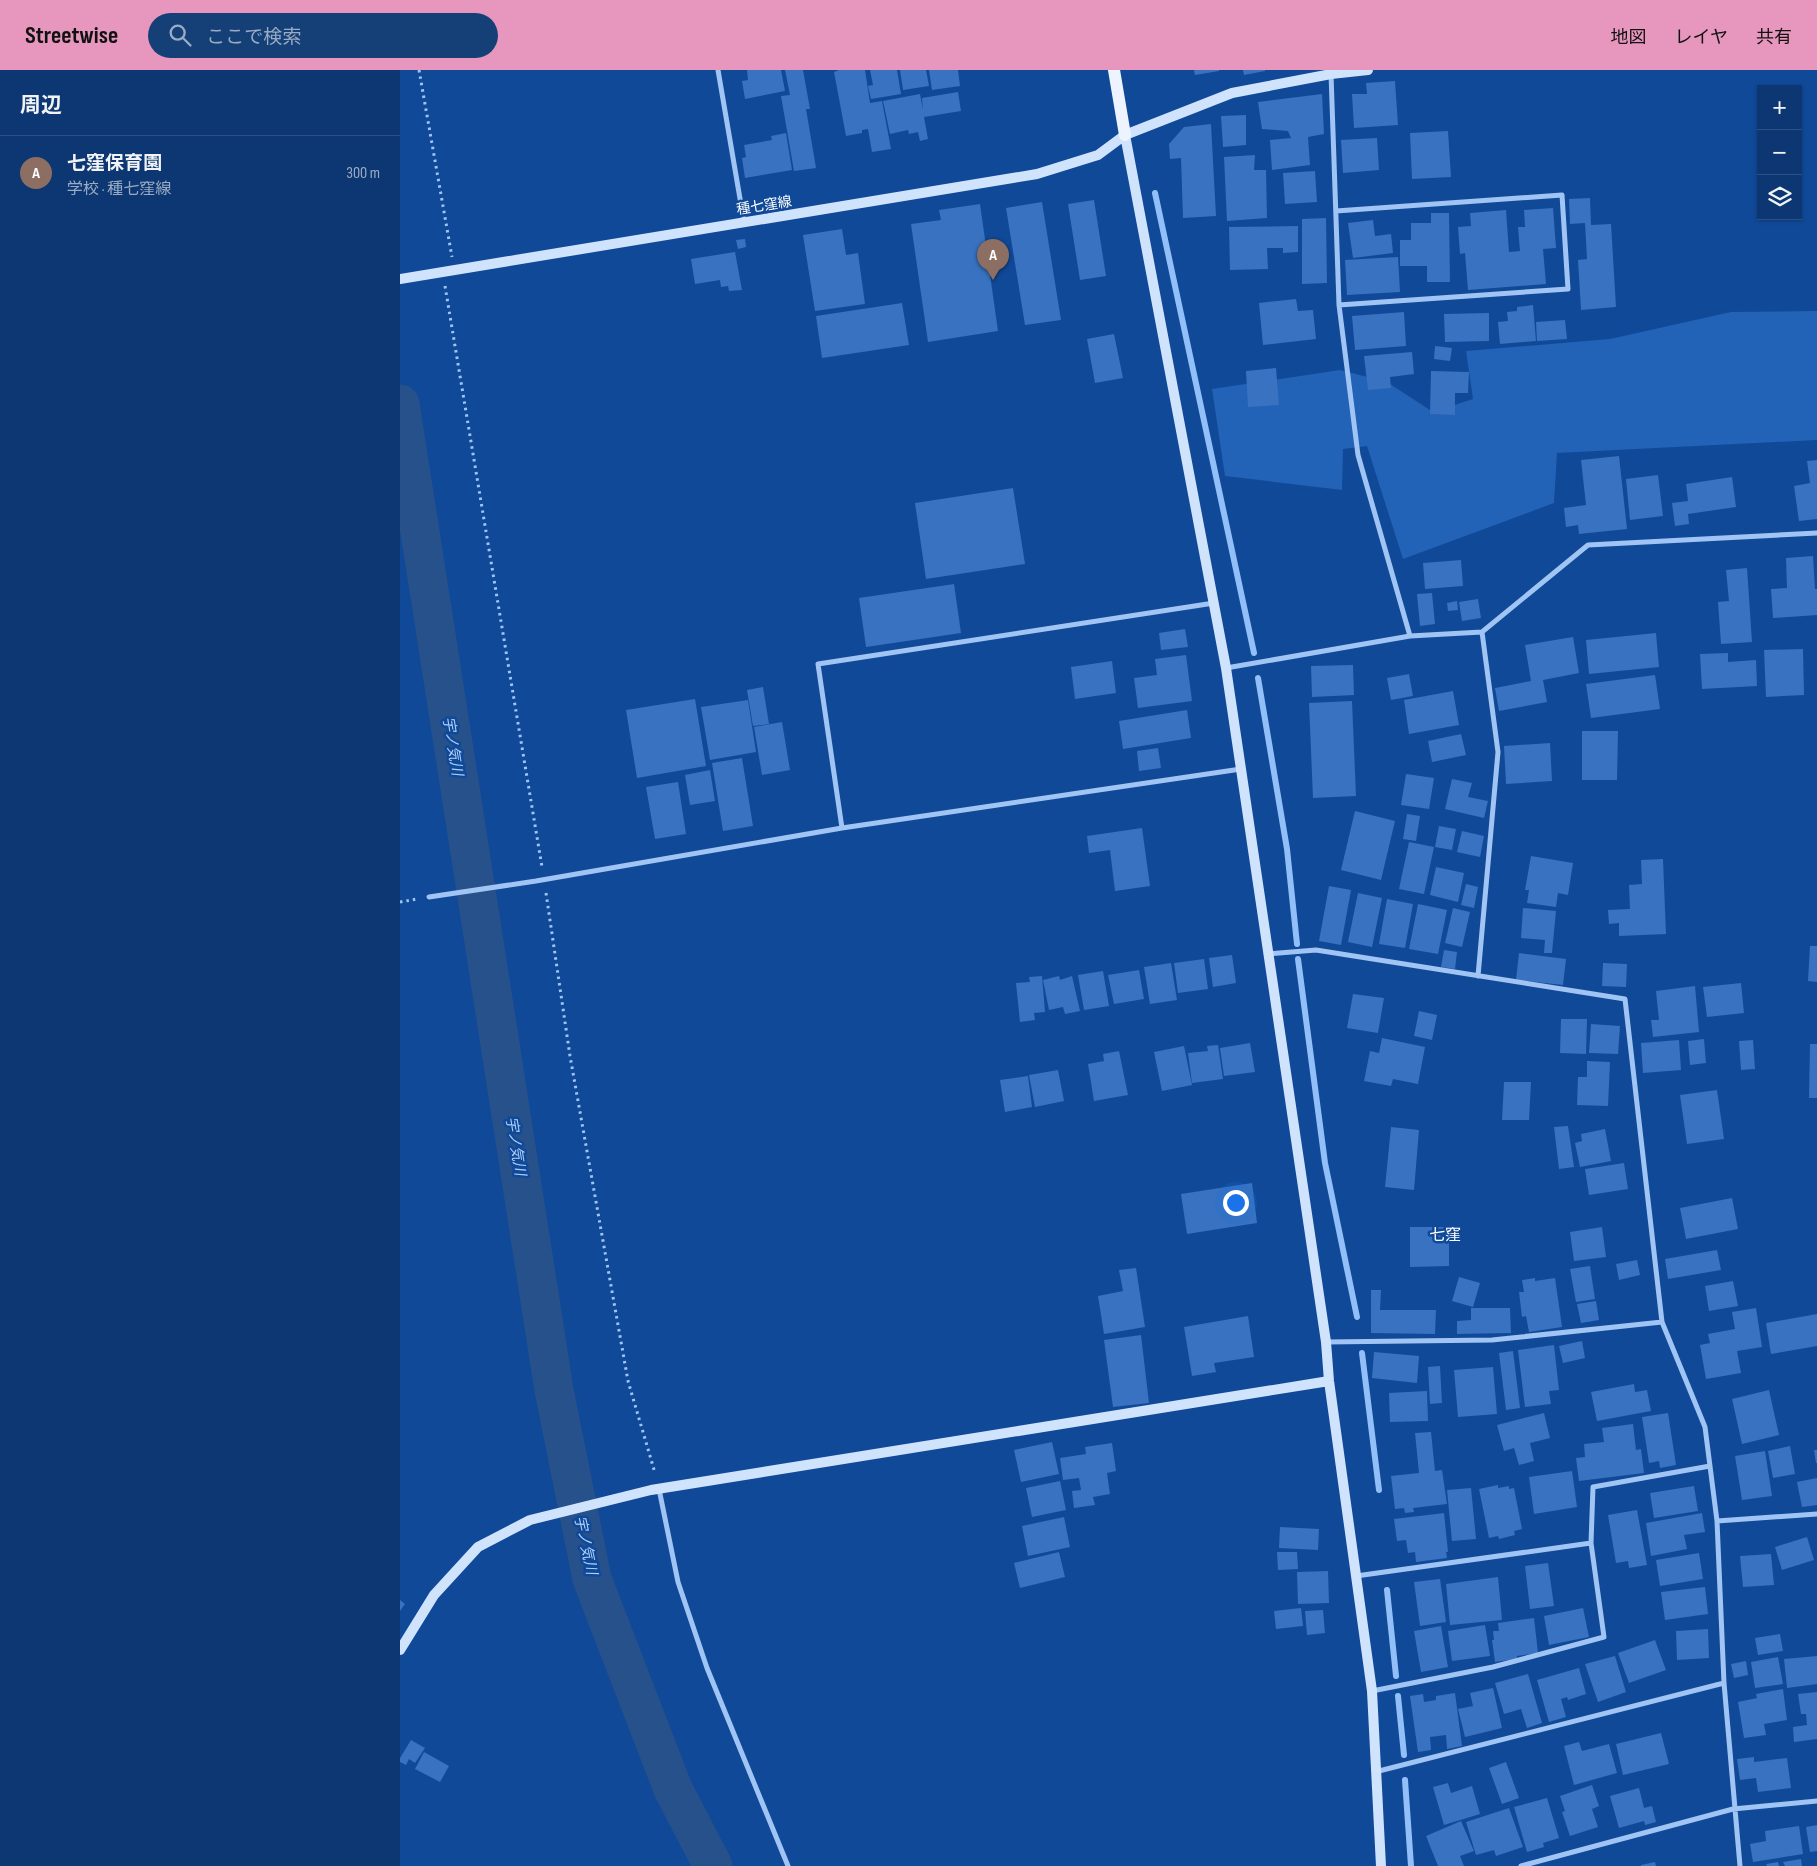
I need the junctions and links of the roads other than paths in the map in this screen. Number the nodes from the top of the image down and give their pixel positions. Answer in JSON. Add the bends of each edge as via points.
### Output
{"nodes":[{"id":1,"x":718,"y":70,"type":"edge"},
{"id":2,"x":1114,"y":70,"type":"edge"},
{"id":3,"x":1368,"y":70,"type":"edge"},
{"id":4,"x":1331,"y":74,"type":"junction"},
{"id":5,"x":1125,"y":135,"type":"junction"},
{"id":6,"x":1336,"y":211,"type":"junction"},
{"id":7,"x":744,"y":223,"type":"junction"},
{"id":8,"x":400,"y":279,"type":"edge"},
{"id":9,"x":1339,"y":305,"type":"junction"},
{"id":10,"x":1817,"y":533,"type":"edge"},
{"id":11,"x":1214,"y":603,"type":"junction"},
{"id":12,"x":1482,"y":632,"type":"junction"},
{"id":13,"x":1410,"y":636,"type":"junction"},
{"id":14,"x":1226,"y":668,"type":"junction"},
{"id":15,"x":1241,"y":769,"type":"junction"},
{"id":16,"x":842,"y":828,"type":"junction"},
{"id":17,"x":428,"y":897,"type":"dead end"},
{"id":18,"x":1267,"y":954,"type":"junction"},
{"id":19,"x":1478,"y":976,"type":"junction"},
{"id":20,"x":1662,"y":1322,"type":"junction"},
{"id":21,"x":1326,"y":1342,"type":"junction"},
{"id":22,"x":1329,"y":1381,"type":"junction"},
{"id":23,"x":1710,"y":1466,"type":"junction"},
{"id":24,"x":655,"y":1489,"type":"junction"},
{"id":25,"x":1817,"y":1514,"type":"edge"},
{"id":26,"x":1717,"y":1521,"type":"junction"},
{"id":27,"x":1591,"y":1544,"type":"junction"},
{"id":28,"x":1356,"y":1576,"type":"junction"},
{"id":29,"x":400,"y":1650,"type":"edge"},
{"id":30,"x":1724,"y":1683,"type":"junction"},
{"id":31,"x":1372,"y":1691,"type":"junction"},
{"id":32,"x":1375,"y":1772,"type":"junction"},
{"id":33,"x":1817,"y":1801,"type":"edge"},
{"id":34,"x":1733,"y":1809,"type":"junction"},
{"id":35,"x":788,"y":1866,"type":"edge"},
{"id":36,"x":1381,"y":1866,"type":"edge"},
{"id":37,"x":1521,"y":1866,"type":"edge"},
{"id":38,"x":1740,"y":1866,"type":"edge"}],
"edges":[{"from":1,"to":7,"type":"street"},
{"from":2,"to":5,"type":"main road"},
{"from":3,"to":4,"type":"street","name":"種七窪線"},
{"from":4,"to":5,"type":"street","name":"種七窪線","via":[[1232,93]]},
{"from":4,"to":6,"type":"street"},
{"from":5,"to":7,"type":"street","name":"種七窪線","via":[[1098,154],[1037,174]]},
{"from":5,"to":11,"type":"street"},
{"from":6,"to":9,"type":"street"},
{"from":6,"to":9,"type":"street","via":[[1562,195],[1568,289]]},
{"from":7,"to":8,"type":"street","name":"種七窪線"},
{"from":9,"to":13,"type":"street","via":[[1358,455]]},
{"from":10,"to":12,"type":"street","via":[[1588,545]]},
{"from":11,"to":14,"type":"street"},
{"from":11,"to":16,"type":"street","via":[[818,664]]},
{"from":12,"to":13,"type":"street"},
{"from":12,"to":19,"type":"street","via":[[1498,752]]},
{"from":13,"to":14,"type":"street"},
{"from":14,"to":15,"type":"street"},
{"from":15,"to":16,"type":"street"},
{"from":15,"to":18,"type":"street"},
{"from":16,"to":17,"type":"street"},
{"from":18,"to":19,"type":"street","via":[[1316,950]]},
{"from":18,"to":21,"type":"street"},
{"from":19,"to":20,"type":"street","via":[[1624,999]]},
{"from":20,"to":21,"type":"street","via":[[1492,1340]]},
{"from":20,"to":23,"type":"street","via":[[1704,1426]]},
{"from":21,"to":22,"type":"street"},
{"from":22,"to":24,"type":"street"},
{"from":22,"to":28,"type":"street"},
{"from":23,"to":26,"type":"street"},
{"from":23,"to":27,"type":"street","via":[[1593,1487]]},
{"from":24,"to":29,"type":"street","via":[[530,1520],[478,1547],[434,1595]]},
{"from":24,"to":35,"type":"street","via":[[678,1582],[708,1668]]},
{"from":25,"to":26,"type":"street"},
{"from":26,"to":30,"type":"street"},
{"from":27,"to":28,"type":"street"},
{"from":27,"to":31,"type":"street","via":[[1604,1637],[1493,1667]]},
{"from":28,"to":31,"type":"street"},
{"from":30,"to":32,"type":"street"},
{"from":30,"to":34,"type":"street"},
{"from":31,"to":32,"type":"street"},
{"from":32,"to":36,"type":"street"},
{"from":33,"to":34,"type":"street"},
{"from":34,"to":37,"type":"street"},
{"from":34,"to":38,"type":"street"}]}
